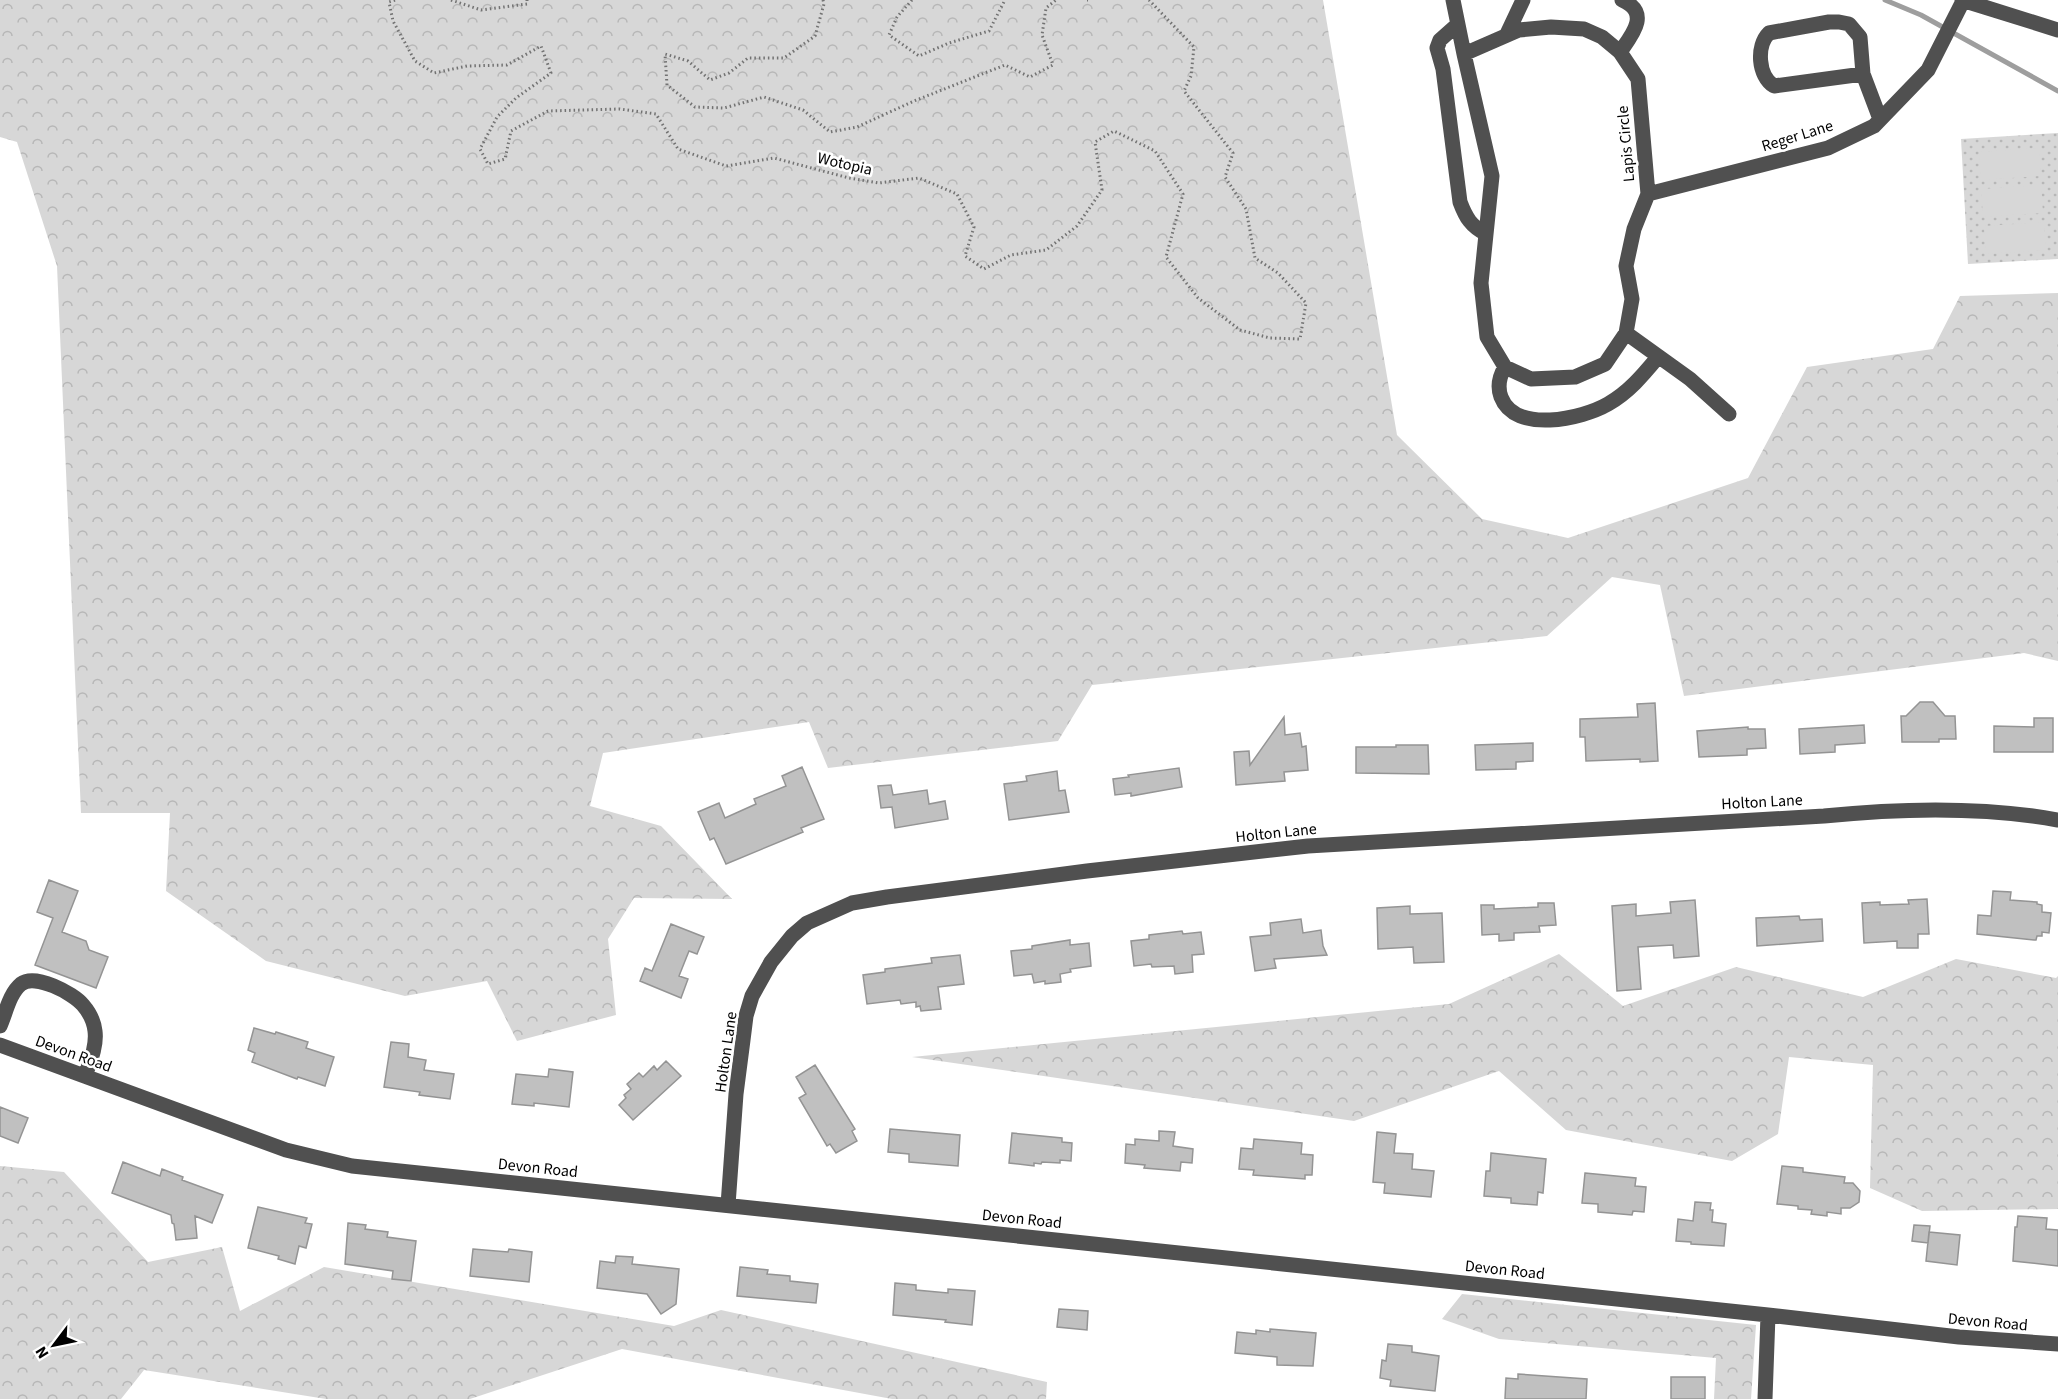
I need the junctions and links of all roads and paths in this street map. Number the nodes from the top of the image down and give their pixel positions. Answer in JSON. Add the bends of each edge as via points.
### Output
{"nodes":[{"id":1,"x":395,"y":0,"type":"edge"},
{"id":2,"x":451,"y":0,"type":"edge"},
{"id":3,"x":527,"y":0,"type":"edge"},
{"id":4,"x":823,"y":0,"type":"edge"},
{"id":5,"x":912,"y":0,"type":"edge"},
{"id":6,"x":1005,"y":0,"type":"edge"},
{"id":7,"x":1056,"y":0,"type":"edge"},
{"id":8,"x":1149,"y":0,"type":"edge"},
{"id":9,"x":1453,"y":0,"type":"edge"},
{"id":10,"x":1523,"y":0,"type":"edge"},
{"id":11,"x":1622,"y":0,"type":"edge"},
{"id":12,"x":1963,"y":0,"type":"edge"},
{"id":13,"x":1458,"y":24,"type":"junction"},
{"id":14,"x":2058,"y":30,"type":"edge"},
{"id":15,"x":1507,"y":34,"type":"junction"},
{"id":16,"x":1620,"y":52,"type":"junction"},
{"id":17,"x":1464,"y":54,"type":"junction"},
{"id":18,"x":1863,"y":74,"type":"junction"},
{"id":19,"x":1880,"y":118,"type":"junction"},
{"id":20,"x":1648,"y":194,"type":"junction"},
{"id":21,"x":1486,"y":234,"type":"junction"},
{"id":22,"x":1626,"y":333,"type":"junction"},
{"id":23,"x":1658,"y":357,"type":"junction"},
{"id":24,"x":1505,"y":367,"type":"junction"},
{"id":25,"x":1729,"y":414,"type":"dead end"},
{"id":26,"x":2058,"y":820,"type":"edge"},
{"id":27,"x":0,"y":1026,"type":"edge"},
{"id":28,"x":0,"y":1045,"type":"edge"},
{"id":29,"x":85,"y":1076,"type":"junction"},
{"id":30,"x":728,"y":1205,"type":"junction"},
{"id":31,"x":1768,"y":1315,"type":"junction"},
{"id":32,"x":2058,"y":1344,"type":"edge"},
{"id":33,"x":1765,"y":1399,"type":"edge"}],
"edges":[{"from":1,"to":8,"type":"path","name":"Wotopia","via":[[389,2],[393,21],[415,61],[434,74],[467,66],[507,64],[541,46],[551,74],[516,98],[497,117],[480,149],[488,164],[505,159],[512,131],[548,111],[620,109],[656,114],[678,148],[726,166],[774,158],[879,183],[919,178],[957,194],[974,227],[965,256],[984,269],[1011,255],[1046,250],[1077,226],[1102,190],[1095,142],[1114,131],[1155,151],[1183,194],[1166,257],[1198,298],[1240,330],[1270,338],[1300,339],[1306,303],[1278,273],[1255,258],[1246,208],[1225,177],[1233,153],[1185,91],[1194,47]]},
{"from":2,"to":3,"type":"path","via":[[481,10],[527,4]]},
{"from":4,"to":7,"type":"path","name":"Wotopia","via":[[815,36],[784,58],[748,57],[729,73],[710,80],[688,61],[665,54],[667,85],[695,107],[724,108],[765,97],[803,110],[830,132],[857,127],[1005,65],[1030,76],[1053,64],[1042,35],[1046,8]]},
{"from":5,"to":6,"type":"path","via":[[897,17],[889,35],[919,57],[989,31]]},
{"from":9,"to":13,"type":"street"},
{"from":10,"to":15,"type":"street"},
{"from":11,"to":16,"type":"street","via":[[1636,11],[1638,19],[1635,32]]},
{"from":12,"to":14,"type":"street"},
{"from":12,"to":19,"type":"street","name":"Reger Lane","via":[[1928,70]]},
{"from":13,"to":17,"type":"street"},
{"from":13,"to":21,"type":"street","via":[[1440,40],[1437,48],[1460,202],[1474,228]]},
{"from":15,"to":16,"type":"street","name":"Lapis Circle","via":[[1551,27],[1584,29]]},
{"from":15,"to":17,"type":"street","name":"Lapis Circle"},
{"from":16,"to":20,"type":"street","name":"Lapis Circle","via":[[1638,79]]},
{"from":17,"to":21,"type":"street","via":[[1492,176]]},
{"from":18,"to":18,"type":"street","via":[[1860,37],[1849,24],[1829,22],[1768,33],[1762,44],[1762,72],[1774,86]]},
{"from":18,"to":19,"type":"street"},
{"from":19,"to":20,"type":"street","name":"Reger Lane","via":[[1874,126],[1828,148]]},
{"from":20,"to":22,"type":"street","name":"Lapis Circle","via":[[1634,229],[1626,266],[1632,299]]},
{"from":21,"to":24,"type":"street","via":[[1481,284],[1487,337]]},
{"from":22,"to":23,"type":"street"},
{"from":22,"to":24,"type":"street","name":"Lapis Circle","via":[[1605,364],[1575,377],[1531,380]]},
{"from":23,"to":24,"type":"street","via":[[1635,384],[1608,404],[1577,416],[1546,420],[1526,419],[1507,408],[1499,389]]},
{"from":23,"to":25,"type":"street"},
{"from":26,"to":30,"type":"street","name":"Holton Lane","via":[[2021,813],[1874,811],[1308,846],[852,903],[807,923],[792,936],[771,962],[752,996],[736,1094]]},
{"from":27,"to":29,"type":"street","via":[[14,991],[23,983],[38,981],[67,992],[83,1004],[95,1030]]},
{"from":28,"to":29,"type":"street","name":"Devon Road"},
{"from":29,"to":30,"type":"street","name":"Devon Road","via":[[286,1150],[352,1166]]},
{"from":30,"to":31,"type":"street","name":"Devon Road"},
{"from":31,"to":32,"type":"street","name":"Devon Road"},
{"from":31,"to":33,"type":"street"}]}
